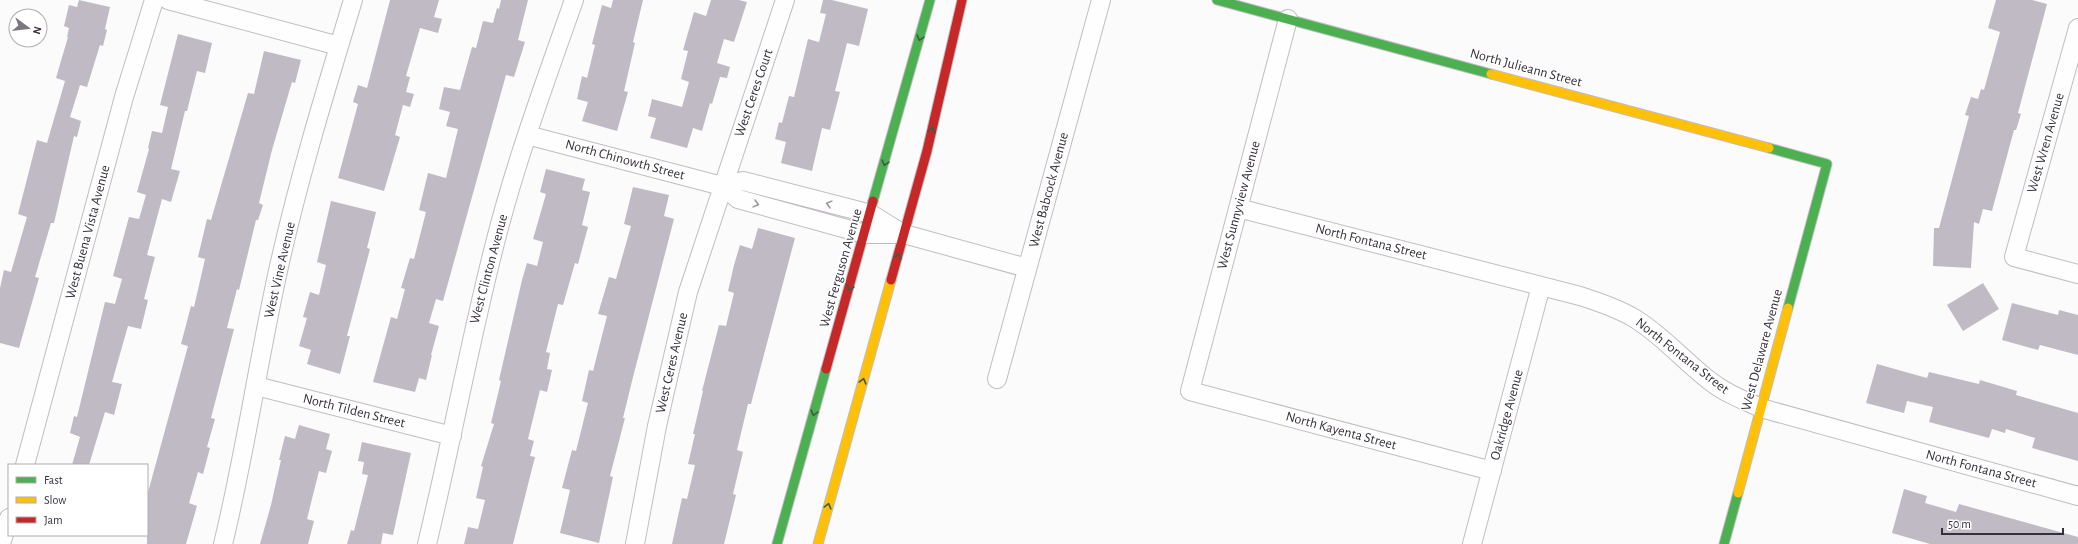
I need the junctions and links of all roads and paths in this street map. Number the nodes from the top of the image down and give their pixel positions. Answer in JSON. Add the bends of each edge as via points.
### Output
{"nodes":[{"id":1,"x":154,"y":0,"type":"edge"},
{"id":2,"x":168,"y":0,"type":"edge"},
{"id":3,"x":353,"y":0,"type":"edge"},
{"id":4,"x":574,"y":0,"type":"edge"},
{"id":5,"x":786,"y":0,"type":"edge"},
{"id":6,"x":930,"y":0,"type":"edge"},
{"id":7,"x":962,"y":0,"type":"edge"},
{"id":8,"x":1101,"y":0,"type":"edge"},
{"id":9,"x":1217,"y":0,"type":"edge"},
{"id":10,"x":1288,"y":19,"type":"junction"},
{"id":11,"x":2078,"y":28,"type":"edge"},
{"id":12,"x":339,"y":46,"type":"junction"},
{"id":13,"x":527,"y":135,"type":"junction"},
{"id":14,"x":1827,"y":164,"type":"joint"},
{"id":15,"x":722,"y":186,"type":"junction"},
{"id":16,"x":1238,"y":208,"type":"junction"},
{"id":17,"x":871,"y":214,"type":"junction"},
{"id":18,"x":865,"y":234,"type":"junction"},
{"id":19,"x":904,"y":234,"type":"junction"},
{"id":20,"x":1027,"y":268,"type":"junction"},
{"id":21,"x":2078,"y":274,"type":"edge"},
{"id":22,"x":1541,"y":286,"type":"junction"},
{"id":23,"x":997,"y":379,"type":"dead end"},
{"id":24,"x":256,"y":386,"type":"junction"},
{"id":25,"x":1190,"y":391,"type":"joint"},
{"id":26,"x":1761,"y":408,"type":"junction"},
{"id":27,"x":452,"y":436,"type":"junction"},
{"id":28,"x":25,"y":464,"type":"edge"},
{"id":29,"x":1492,"y":471,"type":"junction"},
{"id":30,"x":2078,"y":496,"type":"edge"},
{"id":31,"x":8,"y":521,"type":"edge"},
{"id":32,"x":1,"y":544,"type":"edge"},
{"id":33,"x":223,"y":544,"type":"edge"},
{"id":34,"x":427,"y":544,"type":"edge"},
{"id":35,"x":635,"y":544,"type":"edge"},
{"id":36,"x":777,"y":544,"type":"edge"},
{"id":37,"x":818,"y":544,"type":"edge"},
{"id":38,"x":1472,"y":544,"type":"edge"},
{"id":39,"x":1724,"y":544,"type":"edge"}],
"edges":[{"from":1,"to":28,"type":"street","name":"West Buena Vista Avenue","via":[[124,97]]},
{"from":2,"to":12,"type":"street"},
{"from":3,"to":12,"type":"street","name":"West Vine Avenue"},
{"from":4,"to":13,"type":"street","name":"West Clinton Avenue"},
{"from":5,"to":15,"type":"street","name":"West Ceres Court"},
{"from":6,"to":17,"type":"street","name":"West Ferguson Avenue","one_way":true},
{"from":19,"to":7,"type":"street","one_way":true,"via":[[927,151]]},
{"from":8,"to":20,"type":"street","name":"West Babcock Avenue"},
{"from":9,"to":10,"type":"street","name":"North Julieann Street"},
{"from":10,"to":14,"type":"street","name":"North Julieann Street"},
{"from":10,"to":16,"type":"street","name":"West Sunnyview Avenue"},
{"from":11,"to":21,"type":"street","name":"West Wren Avenue","via":[[2014,257]]},
{"from":12,"to":24,"type":"street","name":"West Vine Avenue","via":[[278,271]]},
{"from":13,"to":15,"type":"street","name":"North Chinowth Street"},
{"from":13,"to":27,"type":"street","name":"West Clinton Avenue","via":[[492,253]]},
{"from":14,"to":26,"type":"street","name":"West Delaware Avenue"},
{"from":17,"to":15,"type":"street","name":"North Chinowth Street","one_way":true,"via":[[742,181]]},
{"from":15,"to":18,"type":"street","name":"North Chinowth Street","one_way":true,"via":[[738,199]]},
{"from":15,"to":35,"type":"street","name":"West Ceres Avenue","via":[[688,292],[657,426]]},
{"from":16,"to":22,"type":"street","name":"North Fontana Street"},
{"from":16,"to":25,"type":"street","name":"West Sunnyview Avenue"},
{"from":17,"to":18,"type":"street","name":"West Ferguson Avenue"},
{"from":17,"to":19,"type":"street","name":"North Chinowth Street"},
{"from":18,"to":19,"type":"street","name":"North Chinowth Street"},
{"from":18,"to":36,"type":"street","name":"West Ferguson Avenue","one_way":true},
{"from":19,"to":20,"type":"street","name":"North Chinowth Street"},
{"from":37,"to":19,"type":"street","one_way":true},
{"from":20,"to":23,"type":"street","name":"West Babcock Avenue"},
{"from":22,"to":26,"type":"street","name":"North Fontana Street","via":[[1610,306],[1634,319],[1655,333],[1710,382],[1733,396]]},
{"from":22,"to":29,"type":"street","name":"Oakridge Avenue"},
{"from":24,"to":27,"type":"street","name":"North Tilden Street"},
{"from":24,"to":33,"type":"street","name":"West Vine Avenue"},
{"from":25,"to":29,"type":"street","name":"North Kayenta Street"},
{"from":26,"to":30,"type":"street","name":"North Fontana Street"},
{"from":26,"to":39,"type":"street","name":"West Delaware Avenue"},
{"from":27,"to":34,"type":"street","name":"West Clinton Avenue"},
{"from":29,"to":38,"type":"street","name":"Oakridge Avenue"},
{"from":31,"to":32,"type":"street"}]}
